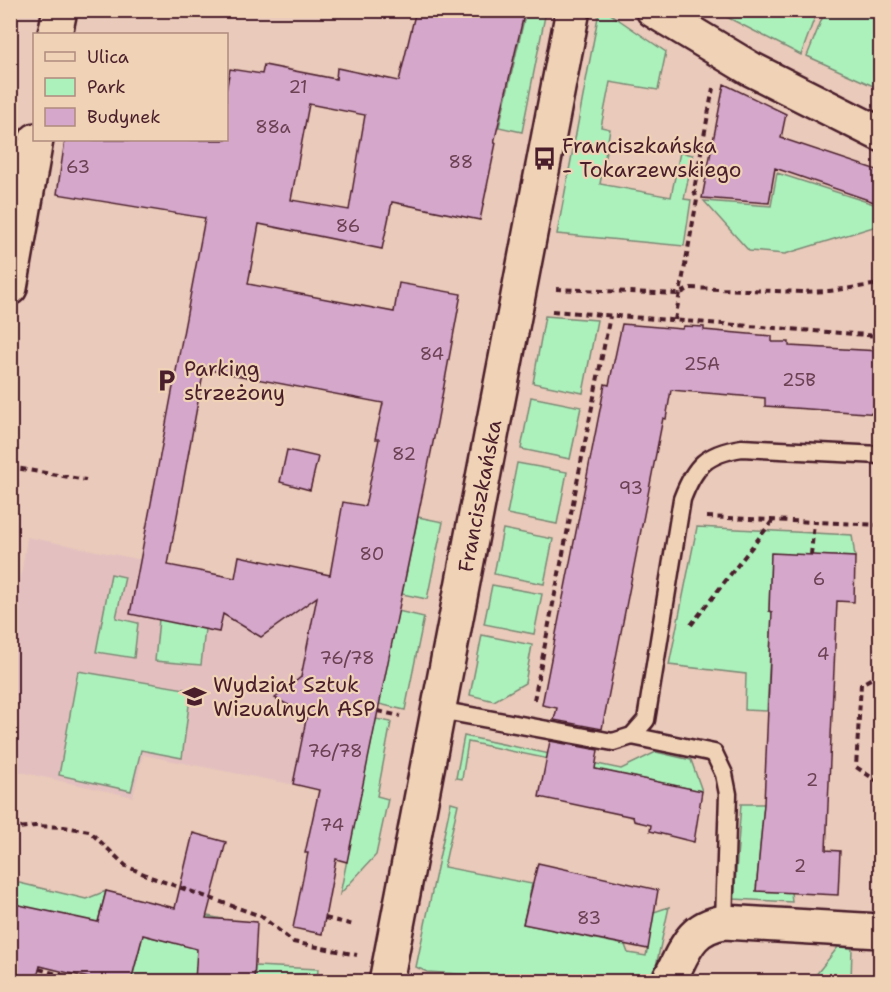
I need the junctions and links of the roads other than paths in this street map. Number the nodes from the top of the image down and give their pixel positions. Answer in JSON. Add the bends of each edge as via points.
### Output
{"nodes":[{"id":1,"x":60,"y":10,"type":"edge"},
{"id":2,"x":573,"y":10,"type":"edge"},
{"id":3,"x":653,"y":10,"type":"edge"},
{"id":4,"x":55,"y":33,"type":"edge"},
{"id":5,"x":880,"y":134,"type":"edge"},
{"id":6,"x":36,"y":141,"type":"edge"},
{"id":7,"x":10,"y":288,"type":"edge"},
{"id":8,"x":880,"y":455,"type":"edge"},
{"id":9,"x":439,"y":710,"type":"junction"},
{"id":10,"x":632,"y":736,"type":"junction"},
{"id":11,"x":724,"y":922,"type":"junction"},
{"id":12,"x":880,"y":931,"type":"edge"},
{"id":13,"x":388,"y":971,"type":"edge"},
{"id":14,"x":668,"y":981,"type":"edge"}],
"edges":[{"from":1,"to":4,"type":"street"},
{"from":2,"to":9,"type":"street","name":"Franciszkańska"},
{"from":3,"to":5,"type":"street","via":[[751,69]]},
{"from":6,"to":7,"type":"street"},
{"from":8,"to":10,"type":"lane","via":[[742,448],[710,457],[698,467],[685,491],[679,515],[646,720]]},
{"from":9,"to":10,"type":"lane","via":[[613,742]]},
{"from":9,"to":13,"type":"street","name":"Franciszkańska"},
{"from":10,"to":11,"type":"lane","via":[[714,753],[719,761],[728,794]]},
{"from":11,"to":12,"type":"street"},
{"from":11,"to":14,"type":"street","via":[[696,933],[683,949]]}]}
